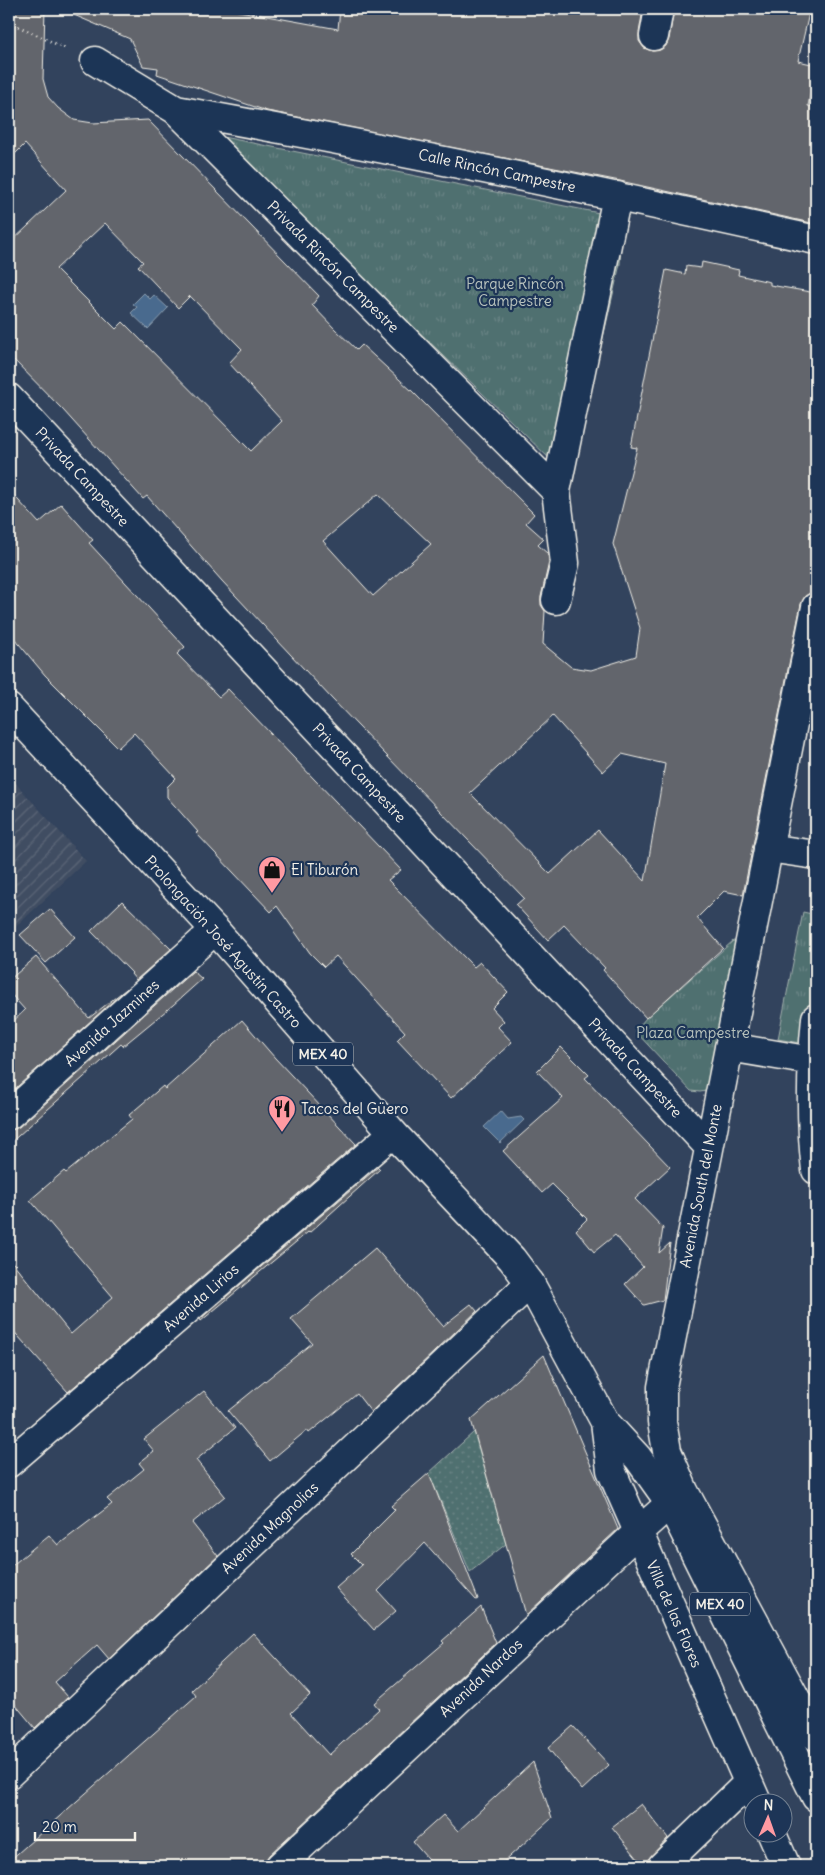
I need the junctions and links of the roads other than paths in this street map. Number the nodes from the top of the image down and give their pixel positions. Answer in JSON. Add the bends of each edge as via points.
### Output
{"nodes":[{"id":1,"x":659,"y":9,"type":"edge"},
{"id":2,"x":654,"y":36,"type":"dead end"},
{"id":3,"x":95,"y":61,"type":"road end"},
{"id":4,"x":176,"y":110,"type":"junction"},
{"id":5,"x":617,"y":196,"type":"junction"},
{"id":6,"x":816,"y":240,"type":"edge"},
{"id":7,"x":9,"y":398,"type":"edge"},
{"id":8,"x":556,"y":491,"type":"junction"},
{"id":9,"x":556,"y":600,"type":"dead end"},
{"id":10,"x":816,"y":607,"type":"edge"},
{"id":11,"x":9,"y":708,"type":"edge"},
{"id":12,"x":768,"y":848,"type":"junction"},
{"id":13,"x":816,"y":855,"type":"edge"},
{"id":14,"x":215,"y":930,"type":"junction"},
{"id":15,"x":816,"y":1018,"type":"edge"},
{"id":16,"x":729,"y":1048,"type":"junction"},
{"id":17,"x":812,"y":1061,"type":"junction"},
{"id":18,"x":9,"y":1115,"type":"edge"},
{"id":19,"x":393,"y":1133,"type":"junction"},
{"id":20,"x":709,"y":1147,"type":"junction"},
{"id":21,"x":816,"y":1170,"type":"edge"},
{"id":22,"x":530,"y":1282,"type":"junction"},
{"id":23,"x":605,"y":1422,"type":"junction"},
{"id":24,"x":9,"y":1463,"type":"edge"},
{"id":25,"x":677,"y":1497,"type":"junction"},
{"id":26,"x":638,"y":1532,"type":"junction"},
{"id":27,"x":816,"y":1736,"type":"edge"},
{"id":28,"x":9,"y":1774,"type":"edge"},
{"id":29,"x":753,"y":1792,"type":"edge"},
{"id":30,"x":816,"y":1798,"type":"edge"},
{"id":31,"x":742,"y":1802,"type":"edge"},
{"id":32,"x":775,"y":1842,"type":"edge"},
{"id":33,"x":280,"y":1866,"type":"edge"},
{"id":34,"x":662,"y":1866,"type":"edge"},
{"id":35,"x":786,"y":1866,"type":"edge"}],
"edges":[{"from":1,"to":2,"type":"main road"},
{"from":3,"to":4,"type":"main road","name":"Privada Rincón Campestre"},
{"from":4,"to":5,"type":"main road","name":"Calle Rincón Campestre","via":[[341,139]]},
{"from":4,"to":8,"type":"main road","name":"Privada Rincón Campestre"},
{"from":5,"to":6,"type":"main road","name":"Calle Rincón Campestre"},
{"from":5,"to":8,"type":"main road"},
{"from":7,"to":20,"type":"main road","name":"Privada Campestre"},
{"from":8,"to":9,"type":"main road","via":[[565,563]]},
{"from":10,"to":12,"type":"main road","name":"Avenida South del Monte"},
{"from":11,"to":14,"type":"main road","name":"Prolongación José Agustín Castro","number":"MEX 40"},
{"from":12,"to":13,"type":"main road"},
{"from":12,"to":16,"type":"main road","name":"Avenida South del Monte"},
{"from":14,"to":18,"type":"main road","name":"Avenida Jazmines"},
{"from":14,"to":19,"type":"main road","name":"Prolongación José Agustín Castro","number":"MEX 40"},
{"from":15,"to":17,"type":"main road"},
{"from":16,"to":17,"type":"main road"},
{"from":16,"to":20,"type":"main road","name":"Avenida South del Monte"},
{"from":17,"to":21,"type":"main road"},
{"from":19,"to":22,"type":"main road","name":"Prolongación José Agustín Castro","number":"MEX 40"},
{"from":19,"to":24,"type":"main road","name":"Avenida Lirios"},
{"from":20,"to":25,"type":"main road","name":"Avenida South del Monte","via":[[662,1387],[662,1422]]},
{"from":22,"to":23,"type":"main road","name":"Prolongación José Agustín Castro","number":"MEX 40"},
{"from":22,"to":28,"type":"main road","name":"Avenida Magnolias"},
{"from":23,"to":25,"type":"main road","number":"MEX 40"},
{"from":23,"to":26,"type":"main road","name":"Villa de las Flores","number":"MEX 40","via":[[611,1470]]},
{"from":25,"to":26,"type":"main road","name":"Avenida Nardos"},
{"from":25,"to":27,"type":"main road","name":"Avenida South del Monte"},
{"from":25,"to":30,"type":"main road","number":"MEX 40"},
{"from":26,"to":29,"type":"main road","name":"Villa de las Flores","number":"MEX 40"},
{"from":26,"to":33,"type":"main road","name":"Avenida Nardos"},
{"from":31,"to":34,"type":"main road"},
{"from":32,"to":35,"type":"main road"}]}
